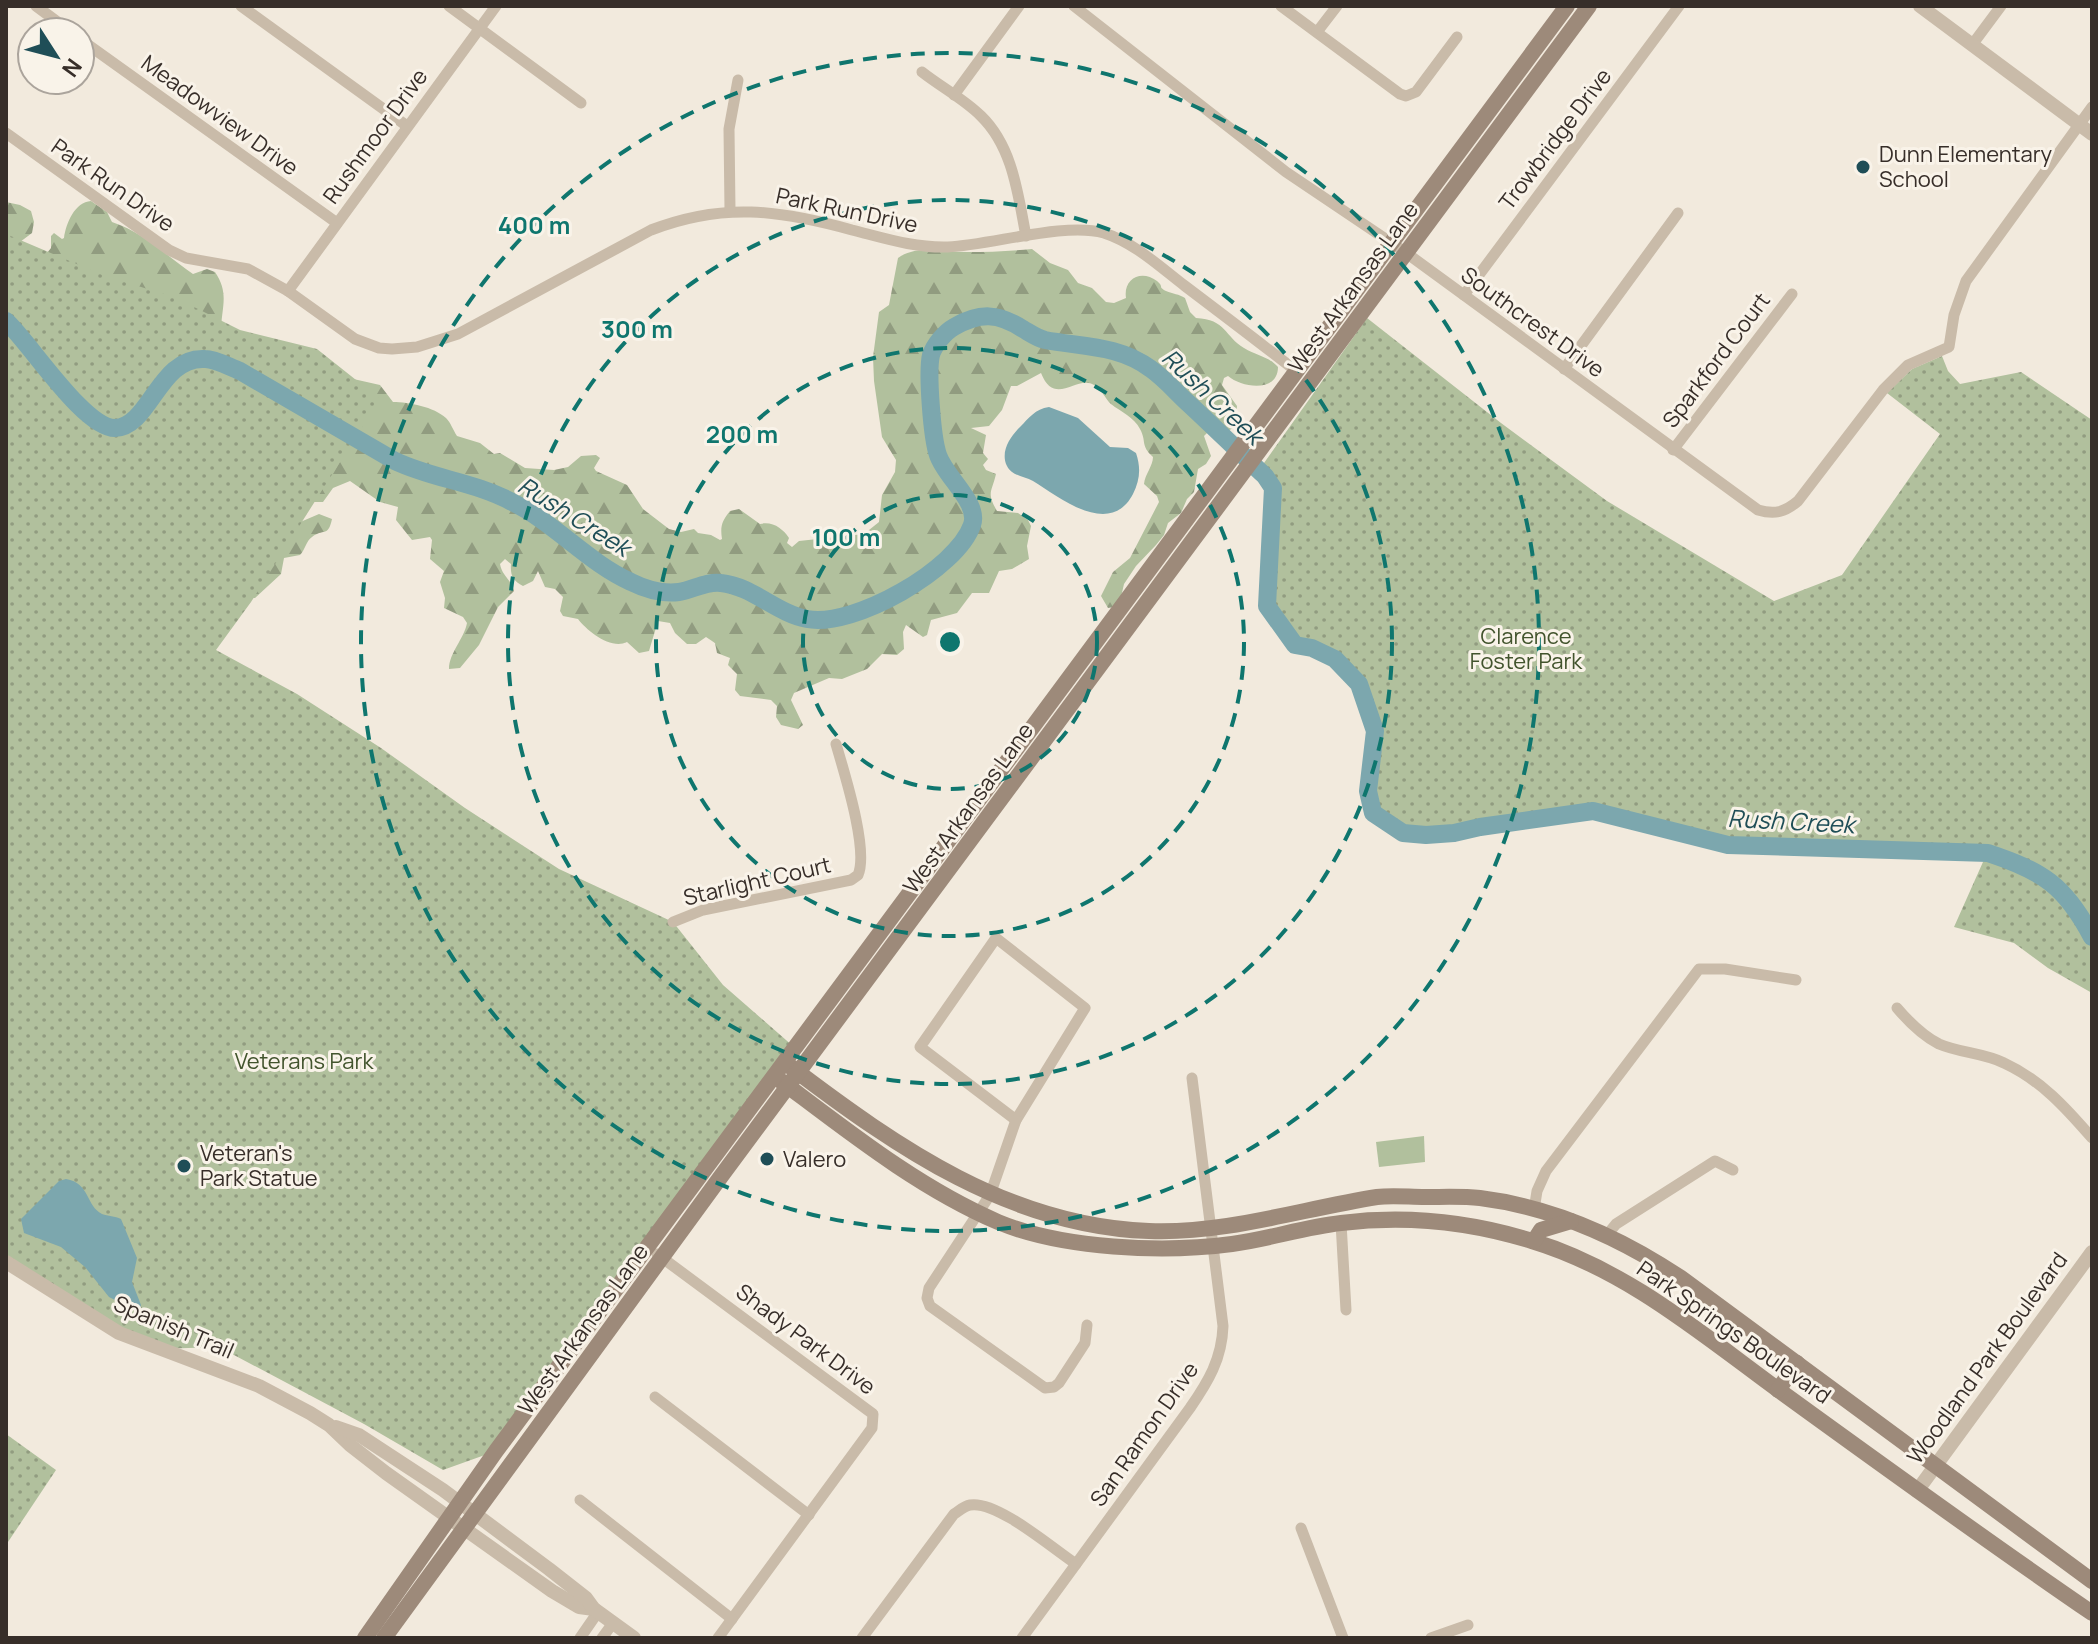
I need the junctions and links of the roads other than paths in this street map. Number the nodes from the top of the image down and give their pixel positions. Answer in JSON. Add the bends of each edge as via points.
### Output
{"nodes":[{"id":1,"x":241,"y":6,"type":"edge"},
{"id":2,"x":449,"y":6,"type":"edge"},
{"id":3,"x":496,"y":6,"type":"edge"},
{"id":4,"x":1019,"y":6,"type":"edge"},
{"id":5,"x":1074,"y":6,"type":"edge"},
{"id":6,"x":1281,"y":6,"type":"edge"},
{"id":7,"x":1337,"y":6,"type":"edge"},
{"id":8,"x":1567,"y":6,"type":"edge"},
{"id":9,"x":1589,"y":6,"type":"edge"},
{"id":10,"x":1679,"y":6,"type":"edge"},
{"id":11,"x":1920,"y":6,"type":"edge"},
{"id":12,"x":2001,"y":6,"type":"edge"},
{"id":13,"x":479,"y":28,"type":"junction"},
{"id":14,"x":1317,"y":32,"type":"junction"},
{"id":15,"x":1457,"y":37,"type":"dead end"},
{"id":16,"x":1972,"y":45,"type":"junction"},
{"id":17,"x":96,"y":50,"type":"edge"},
{"id":18,"x":922,"y":72,"type":"dead end"},
{"id":19,"x":738,"y":80,"type":"dead end"},
{"id":20,"x":954,"y":95,"type":"junction"},
{"id":21,"x":581,"y":103,"type":"dead end"},
{"id":22,"x":2092,"y":107,"type":"edge"},
{"id":23,"x":2079,"y":125,"type":"junction"},
{"id":24,"x":407,"y":126,"type":"junction"},
{"id":25,"x":6,"y":133,"type":"edge"},
{"id":26,"x":2092,"y":134,"type":"edge"},
{"id":27,"x":730,"y":210,"type":"junction"},
{"id":28,"x":1678,"y":213,"type":"dead end"},
{"id":29,"x":337,"y":223,"type":"junction"},
{"id":30,"x":1026,"y":236,"type":"junction"},
{"id":31,"x":1398,"y":248,"type":"junction"},
{"id":32,"x":288,"y":291,"type":"junction"},
{"id":33,"x":1792,"y":294,"type":"dead end"},
{"id":34,"x":1464,"y":295,"type":"junction"},
{"id":35,"x":1564,"y":369,"type":"junction"},
{"id":36,"x":1296,"y":371,"type":"junction"},
{"id":37,"x":1673,"y":450,"type":"junction"},
{"id":38,"x":836,"y":744,"type":"dead end"},
{"id":39,"x":673,"y":922,"type":"dead end"},
{"id":40,"x":1796,"y":980,"type":"dead end"},
{"id":41,"x":1897,"y":1008,"type":"dead end"},
{"id":42,"x":784,"y":1061,"type":"junction"},
{"id":43,"x":800,"y":1073,"type":"junction"},
{"id":44,"x":773,"y":1076,"type":"junction"},
{"id":45,"x":1192,"y":1078,"type":"dead end"},
{"id":46,"x":789,"y":1087,"type":"junction"},
{"id":47,"x":1016,"y":1120,"type":"junction"},
{"id":48,"x":2092,"y":1138,"type":"edge"},
{"id":49,"x":1733,"y":1170,"type":"dead end"},
{"id":50,"x":990,"y":1195,"type":"junction"},
{"id":51,"x":1534,"y":1210,"type":"junction"},
{"id":52,"x":979,"y":1212,"type":"junction"},
{"id":53,"x":1572,"y":1221,"type":"junction"},
{"id":54,"x":1341,"y":1223,"type":"junction"},
{"id":55,"x":1211,"y":1227,"type":"junction"},
{"id":56,"x":1607,"y":1235,"type":"junction"},
{"id":57,"x":1534,"y":1241,"type":"junction"},
{"id":58,"x":1213,"y":1246,"type":"junction"},
{"id":59,"x":656,"y":1252,"type":"junction"},
{"id":60,"x":2092,"y":1252,"type":"edge"},
{"id":61,"x":6,"y":1262,"type":"edge"},
{"id":62,"x":1346,"y":1310,"type":"dead end"},
{"id":63,"x":1087,"y":1325,"type":"dead end"},
{"id":64,"x":1797,"y":1363,"type":"junction"},
{"id":65,"x":1778,"y":1390,"type":"junction"},
{"id":66,"x":655,"y":1397,"type":"dead end"},
{"id":67,"x":329,"y":1425,"type":"junction"},
{"id":68,"x":1936,"y":1465,"type":"junction"},
{"id":69,"x":1917,"y":1491,"type":"junction"},
{"id":70,"x":580,"y":1500,"type":"dead end"},
{"id":71,"x":459,"y":1502,"type":"junction"},
{"id":72,"x":476,"y":1514,"type":"junction"},
{"id":73,"x":809,"y":1515,"type":"junction"},
{"id":74,"x":449,"y":1517,"type":"junction"},
{"id":75,"x":1301,"y":1528,"type":"dead end"},
{"id":76,"x":465,"y":1529,"type":"junction"},
{"id":77,"x":2059,"y":1557,"type":"junction"},
{"id":78,"x":1076,"y":1564,"type":"junction"},
{"id":79,"x":2043,"y":1580,"type":"junction"},
{"id":80,"x":2092,"y":1581,"type":"edge"},
{"id":81,"x":596,"y":1611,"type":"junction"},
{"id":82,"x":2092,"y":1613,"type":"edge"},
{"id":83,"x":732,"y":1619,"type":"junction"},
{"id":84,"x":613,"y":1623,"type":"junction"},
{"id":85,"x":1468,"y":1625,"type":"dead end"},
{"id":86,"x":365,"y":1638,"type":"edge"},
{"id":87,"x":384,"y":1638,"type":"edge"},
{"id":88,"x":580,"y":1638,"type":"edge"},
{"id":89,"x":602,"y":1638,"type":"edge"},
{"id":90,"x":634,"y":1638,"type":"edge"},
{"id":91,"x":718,"y":1638,"type":"edge"},
{"id":92,"x":862,"y":1638,"type":"edge"},
{"id":93,"x":1022,"y":1638,"type":"edge"},
{"id":94,"x":1343,"y":1638,"type":"edge"},
{"id":95,"x":1431,"y":1638,"type":"edge"}],
"edges":[{"from":1,"to":24,"type":"street"},
{"from":2,"to":13,"type":"street"},
{"from":3,"to":13,"type":"street","name":"Rushmoor Drive"},
{"from":4,"to":20,"type":"street"},
{"from":5,"to":31,"type":"street","name":"Southcrest Drive","via":[[1286,172]]},
{"from":6,"to":14,"type":"street"},
{"from":7,"to":14,"type":"street"},
{"from":8,"to":31,"type":"main road","name":"West Arkansas Lane"},
{"from":9,"to":31,"type":"main road","name":"West Arkansas Lane"},
{"from":10,"to":34,"type":"street","name":"Trowbridge Drive"},
{"from":11,"to":16,"type":"street"},
{"from":12,"to":16,"type":"street"},
{"from":13,"to":21,"type":"street"},
{"from":13,"to":24,"type":"street","name":"Rushmoor Drive"},
{"from":14,"to":15,"type":"street","via":[[1406,96],[1416,92]]},
{"from":16,"to":23,"type":"street"},
{"from":17,"to":29,"type":"street","name":"Meadowview Drive"},
{"from":18,"to":20,"type":"street"},
{"from":19,"to":27,"type":"street","via":[[729,129]]},
{"from":20,"to":30,"type":"street","via":[[982,117],[1003,146]]},
{"from":22,"to":23,"type":"street"},
{"from":23,"to":26,"type":"street"},
{"from":23,"to":37,"type":"street","name":"Southcrest Drive","via":[[1966,281],[1949,347],[1899,373],[1798,501],[1777,513],[1758,510]]},
{"from":24,"to":29,"type":"street","name":"Rushmoor Drive"},
{"from":25,"to":32,"type":"street","name":"Park Run Drive","via":[[169,250],[248,269]]},
{"from":27,"to":30,"type":"street","name":"Park Run Drive","via":[[779,214],[925,247]]},
{"from":27,"to":32,"type":"street","name":"Park Run Drive","via":[[681,218],[651,230],[458,334],[417,347],[379,348],[355,339]]},
{"from":28,"to":35,"type":"street"},
{"from":29,"to":32,"type":"street","name":"Rushmoor Drive"},
{"from":30,"to":36,"type":"street","name":"Park Run Drive","via":[[1088,230],[1123,241]]},
{"from":31,"to":34,"type":"street","name":"Southcrest Drive"},
{"from":31,"to":36,"type":"main road","name":"West Arkansas Lane"},
{"from":31,"to":43,"type":"main road","name":"West Arkansas Lane","via":[[1280,424]]},
{"from":33,"to":37,"type":"street","name":"Sparkford Court"},
{"from":34,"to":35,"type":"street","name":"Southcrest Drive"},
{"from":35,"to":37,"type":"street","name":"Southcrest Drive"},
{"from":36,"to":42,"type":"main road","name":"West Arkansas Lane"},
{"from":38,"to":39,"type":"street","name":"Starlight Court","via":[[853,806],[858,875],[703,910]]},
{"from":40,"to":51,"type":"street","via":[[1699,969],[1546,1171]]},
{"from":41,"to":48,"type":"street","via":[[1940,1044],[2024,1072]]},
{"from":42,"to":43,"type":"main road","name":"Park Springs Boulevard"},
{"from":42,"to":44,"type":"main road","name":"West Arkansas Lane"},
{"from":43,"to":46,"type":"main road","name":"West Arkansas Lane"},
{"from":43,"to":50,"type":"main road","name":"Park Springs Boulevard","via":[[905,1148]]},
{"from":44,"to":46,"type":"main road","name":"Park Springs Boulevard"},
{"from":44,"to":59,"type":"main road","name":"West Arkansas Lane"},
{"from":45,"to":55,"type":"street","name":"San Ramon Drive"},
{"from":46,"to":52,"type":"main road","name":"Park Springs Boulevard","via":[[933,1189]]},
{"from":46,"to":59,"type":"main road","name":"West Arkansas Lane"},
{"from":47,"to":47,"type":"street","via":[[920,1047],[996,938],[1085,1008]]},
{"from":47,"to":50,"type":"street"},
{"from":49,"to":56,"type":"street","via":[[1715,1161]]},
{"from":50,"to":52,"type":"street"},
{"from":50,"to":55,"type":"main road","name":"Park Springs Boulevard","via":[[1050,1217],[1105,1227]]},
{"from":51,"to":53,"type":"main road","name":"Park Springs Boulevard"},
{"from":51,"to":55,"type":"main road","name":"Park Springs Boulevard","via":[[1476,1198],[1381,1197]]},
{"from":52,"to":58,"type":"main road","name":"Park Springs Boulevard","via":[[1054,1238],[1172,1249]]},
{"from":52,"to":63,"type":"street","via":[[929,1288],[927,1298],[934,1311],[1045,1388],[1059,1383],[1085,1343]]},
{"from":53,"to":56,"type":"main road","name":"Park Springs Boulevard"},
{"from":53,"to":57,"type":"main road","via":[[1541,1230]]},
{"from":54,"to":57,"type":"main road","name":"Park Springs Boulevard","via":[[1436,1222]]},
{"from":54,"to":58,"type":"main road","name":"Park Springs Boulevard"},
{"from":54,"to":62,"type":"street"},
{"from":55,"to":58,"type":"street","name":"San Ramon Drive"},
{"from":56,"to":64,"type":"main road","name":"Park Springs Boulevard","via":[[1681,1278]]},
{"from":57,"to":65,"type":"main road","name":"Park Springs Boulevard","via":[[1634,1286]]},
{"from":58,"to":78,"type":"street","name":"San Ramon Drive","via":[[1223,1326],[1214,1371]]},
{"from":59,"to":71,"type":"main road","name":"West Arkansas Lane"},
{"from":59,"to":72,"type":"main road","name":"West Arkansas Lane"},
{"from":59,"to":73,"type":"street","name":"Shady Park Drive","via":[[873,1414],[872,1428]]},
{"from":60,"to":68,"type":"street","name":"Woodland Park Boulevard"},
{"from":61,"to":67,"type":"street","name":"Spanish Trail","via":[[119,1333],[259,1386]]},
{"from":64,"to":65,"type":"main road"},
{"from":64,"to":68,"type":"main road","name":"Park Springs Boulevard"},
{"from":65,"to":69,"type":"main road","name":"Park Springs Boulevard"},
{"from":66,"to":73,"type":"street"},
{"from":67,"to":71,"type":"street","name":"Spanish Trail","via":[[359,1435]]},
{"from":67,"to":74,"type":"street","name":"Spanish Trail"},
{"from":68,"to":69,"type":"street","name":"Woodland Park Boulevard"},
{"from":68,"to":77,"type":"main road","name":"Park Springs Boulevard"},
{"from":69,"to":79,"type":"main road","name":"Park Springs Boulevard"},
{"from":70,"to":83,"type":"street"},
{"from":71,"to":72,"type":"street","name":"Spanish Trail"},
{"from":71,"to":74,"type":"main road","name":"West Arkansas Lane"},
{"from":72,"to":76,"type":"main road","name":"West Arkansas Lane"},
{"from":72,"to":81,"type":"street","name":"Spanish Trail"},
{"from":73,"to":83,"type":"street","name":"Shady Park Drive"},
{"from":74,"to":76,"type":"street","name":"Spanish Trail"},
{"from":74,"to":86,"type":"main road","name":"West Arkansas Lane"},
{"from":75,"to":94,"type":"street"},
{"from":76,"to":81,"type":"street","name":"Spanish Trail","via":[[565,1599]]},
{"from":76,"to":87,"type":"main road","name":"West Arkansas Lane"},
{"from":77,"to":79,"type":"main road"},
{"from":77,"to":80,"type":"main road","name":"Park Springs Boulevard"},
{"from":78,"to":92,"type":"street","via":[[1001,1513],[967,1505],[954,1514]]},
{"from":78,"to":93,"type":"street","name":"San Ramon Drive"},
{"from":79,"to":82,"type":"main road","name":"Park Springs Boulevard"},
{"from":81,"to":84,"type":"street","name":"Spanish Trail"},
{"from":81,"to":88,"type":"street"},
{"from":83,"to":91,"type":"street","name":"Shady Park Drive"},
{"from":84,"to":89,"type":"street"},
{"from":84,"to":90,"type":"street","name":"Spanish Trail"},
{"from":85,"to":95,"type":"street"}]}
